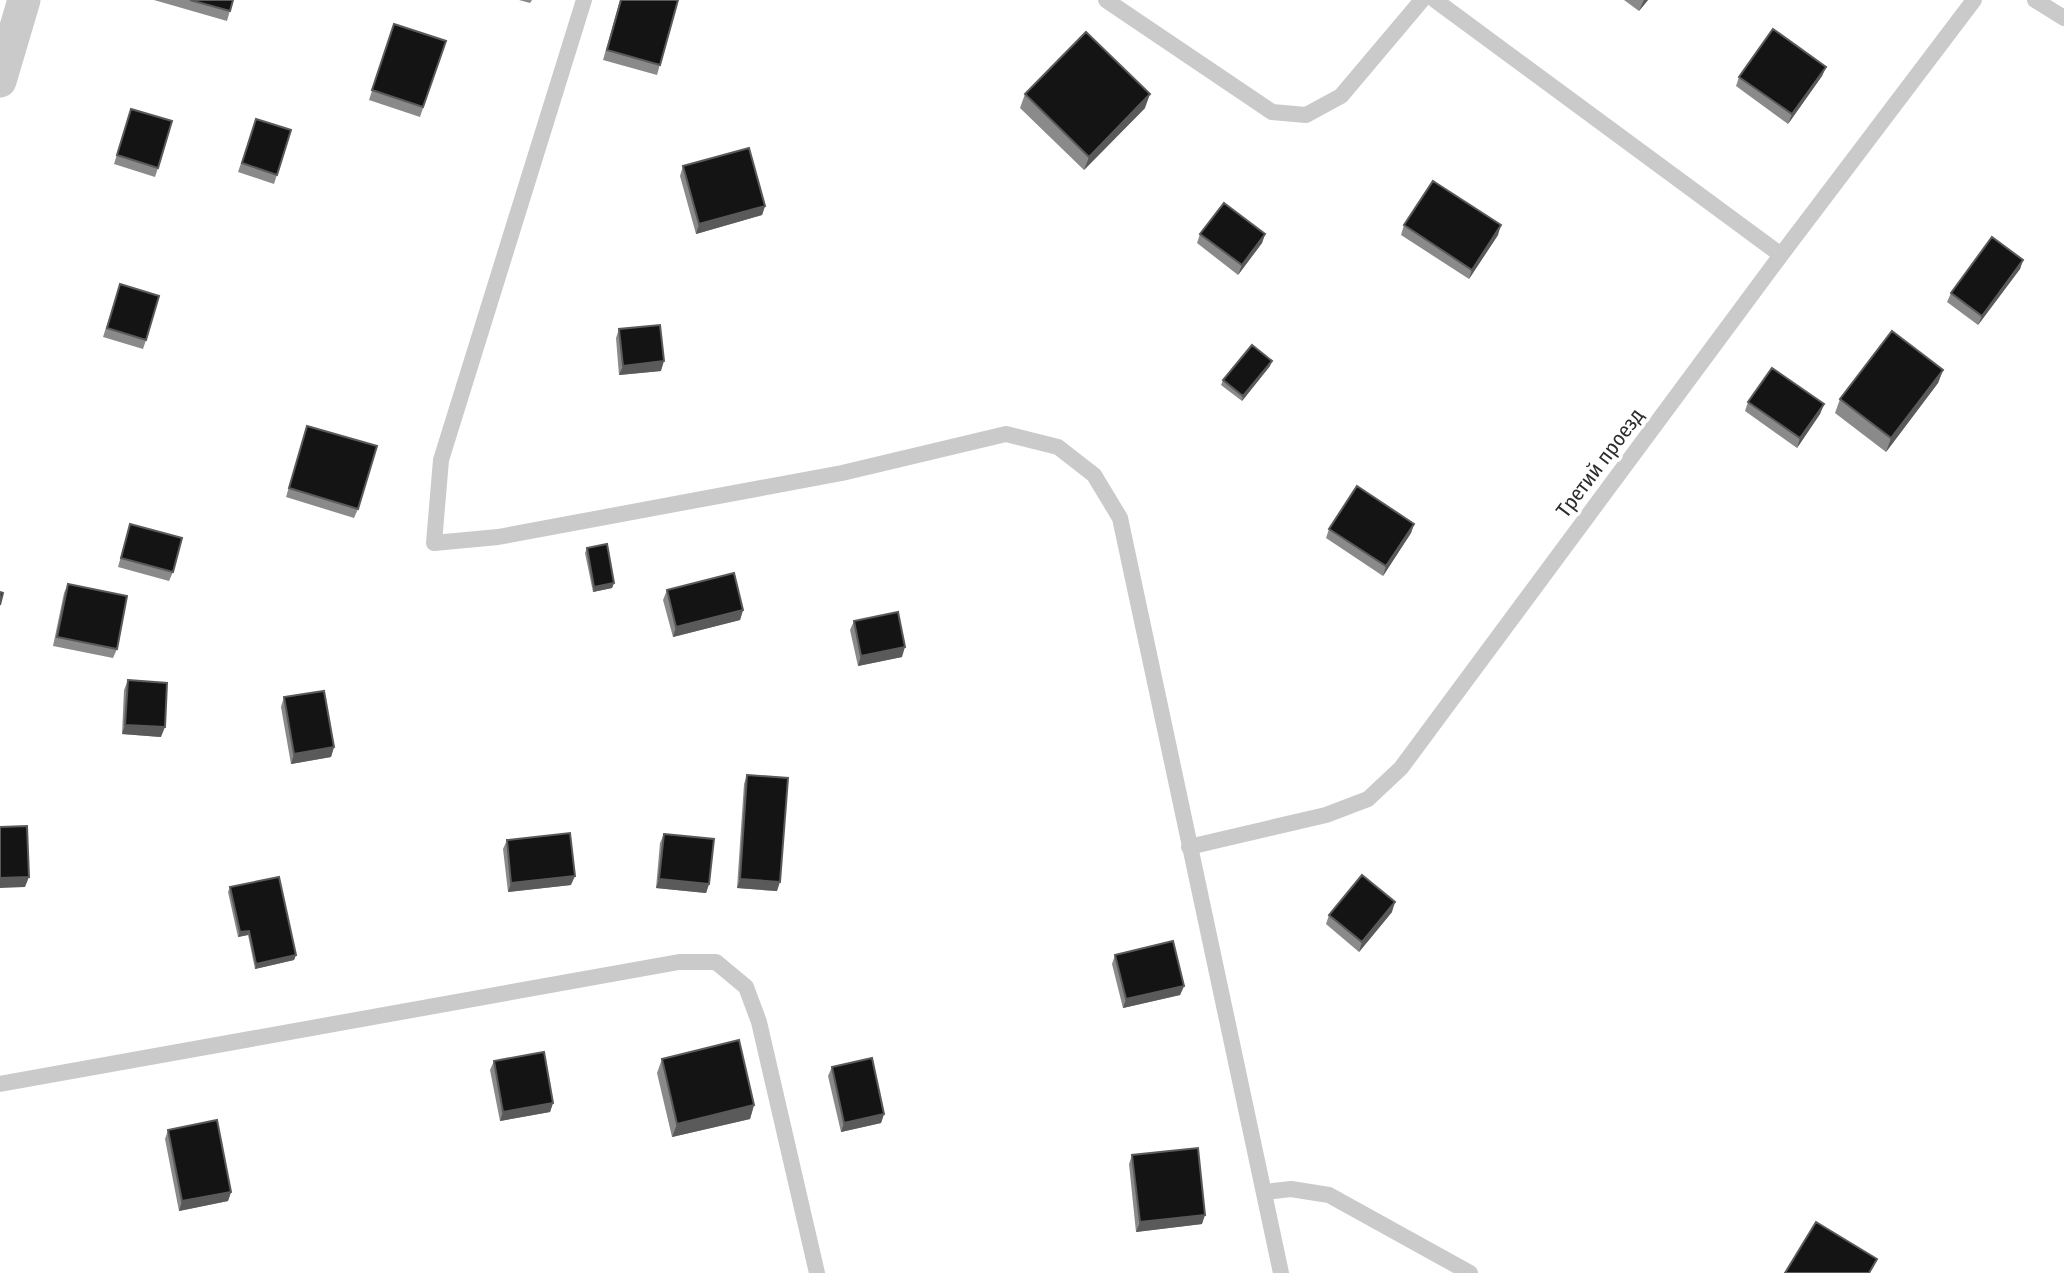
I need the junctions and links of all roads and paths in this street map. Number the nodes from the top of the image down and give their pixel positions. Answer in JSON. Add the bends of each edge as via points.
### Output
{"nodes":[{"id":1,"x":24,"y":0,"type":"edge"},
{"id":2,"x":584,"y":0,"type":"edge"},
{"id":3,"x":1106,"y":0,"type":"edge"},
{"id":4,"x":1422,"y":0,"type":"edge"},
{"id":5,"x":1435,"y":0,"type":"edge"},
{"id":6,"x":1974,"y":0,"type":"edge"},
{"id":7,"x":2035,"y":0,"type":"edge"},
{"id":8,"x":2064,"y":18,"type":"edge"},
{"id":9,"x":0,"y":81,"type":"edge"},
{"id":10,"x":1781,"y":255,"type":"junction"},
{"id":11,"x":1189,"y":846,"type":"junction"},
{"id":12,"x":0,"y":1084,"type":"edge"},
{"id":13,"x":1265,"y":1192,"type":"junction"},
{"id":14,"x":817,"y":1273,"type":"edge"},
{"id":15,"x":1281,"y":1273,"type":"edge"},
{"id":16,"x":1470,"y":1273,"type":"edge"}],
"edges":[{"from":1,"to":9,"type":"street"},
{"from":2,"to":11,"type":"lane","via":[[441,460],[433,543],[498,537],[829,475],[1006,434],[1058,447],[1094,475],[1120,518]]},
{"from":3,"to":4,"type":"lane","via":[[1272,112],[1306,114],[1341,96]]},
{"from":5,"to":10,"type":"lane"},
{"from":6,"to":10,"type":"lane","name":"Третий проезд"},
{"from":7,"to":8,"type":"lane"},
{"from":10,"to":11,"type":"lane","name":"Третий проезд","via":[[1401,768],[1368,799],[1326,815]]},
{"from":11,"to":13,"type":"lane"},
{"from":12,"to":14,"type":"lane","via":[[679,962],[716,962],[746,987],[759,1022]]},
{"from":13,"to":15,"type":"lane"},
{"from":13,"to":16,"type":"lane","via":[[1291,1189],[1329,1195]]}]}
